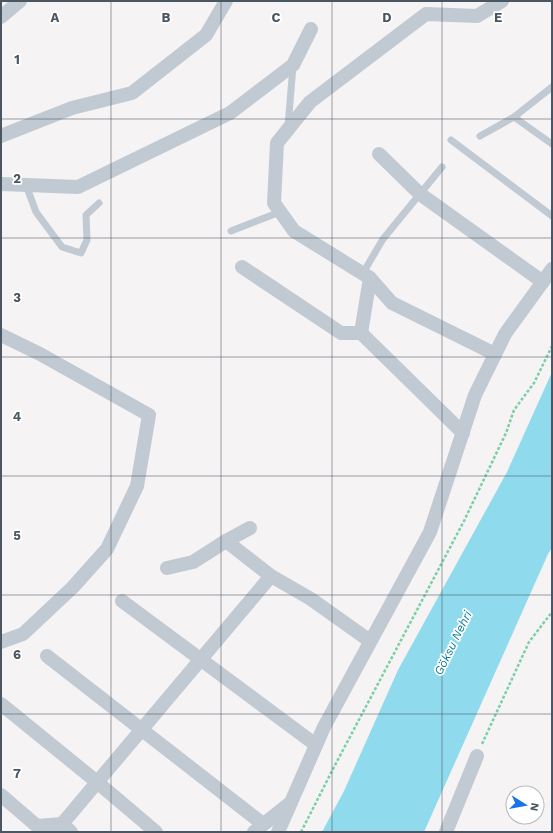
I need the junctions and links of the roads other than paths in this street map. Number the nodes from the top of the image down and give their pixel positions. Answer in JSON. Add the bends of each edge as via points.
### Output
{"nodes":[{"id":1,"x":20,"y":1,"type":"edge"},
{"id":2,"x":226,"y":1,"type":"edge"},
{"id":3,"x":502,"y":1,"type":"edge"},
{"id":4,"x":1,"y":17,"type":"edge"},
{"id":5,"x":311,"y":29,"type":"dead end"},
{"id":6,"x":293,"y":65,"type":"junction"},
{"id":7,"x":552,"y":87,"type":"edge"},
{"id":8,"x":514,"y":117,"type":"junction"},
{"id":9,"x":288,"y":130,"type":"junction"},
{"id":10,"x":1,"y":136,"type":"edge"},
{"id":11,"x":480,"y":136,"type":"dead end"},
{"id":12,"x":451,"y":140,"type":"dead end"},
{"id":13,"x":552,"y":144,"type":"edge"},
{"id":14,"x":379,"y":154,"type":"dead end"},
{"id":15,"x":442,"y":167,"type":"dead end"},
{"id":16,"x":1,"y":184,"type":"edge"},
{"id":17,"x":26,"y":185,"type":"junction"},
{"id":18,"x":420,"y":194,"type":"junction"},
{"id":19,"x":99,"y":203,"type":"dead end"},
{"id":20,"x":280,"y":212,"type":"junction"},
{"id":21,"x":552,"y":216,"type":"edge"},
{"id":22,"x":231,"y":231,"type":"dead end"},
{"id":23,"x":242,"y":267,"type":"dead end"},
{"id":24,"x":552,"y":269,"type":"edge"},
{"id":25,"x":367,"y":276,"type":"junction"},
{"id":26,"x":543,"y":282,"type":"junction"},
{"id":27,"x":361,"y":333,"type":"junction"},
{"id":28,"x":1,"y":335,"type":"edge"},
{"id":29,"x":495,"y":354,"type":"junction"},
{"id":30,"x":463,"y":433,"type":"junction"},
{"id":31,"x":250,"y":528,"type":"dead end"},
{"id":32,"x":226,"y":541,"type":"junction"},
{"id":33,"x":167,"y":568,"type":"dead end"},
{"id":34,"x":270,"y":576,"type":"junction"},
{"id":35,"x":122,"y":601,"type":"dead end"},
{"id":36,"x":370,"y":641,"type":"junction"},
{"id":37,"x":1,"y":642,"type":"edge"},
{"id":38,"x":47,"y":656,"type":"dead end"},
{"id":39,"x":201,"y":659,"type":"junction"},
{"id":40,"x":1,"y":704,"type":"edge"},
{"id":41,"x":141,"y":730,"type":"junction"},
{"id":42,"x":316,"y":745,"type":"junction"},
{"id":43,"x":477,"y":756,"type":"road end"},
{"id":44,"x":97,"y":782,"type":"junction"},
{"id":45,"x":1,"y":795,"type":"edge"},
{"id":46,"x":291,"y":803,"type":"junction"},
{"id":47,"x":66,"y":828,"type":"edge"},
{"id":48,"x":258,"y":828,"type":"edge"},
{"id":49,"x":156,"y":832,"type":"edge"},
{"id":50,"x":278,"y":832,"type":"edge"},
{"id":51,"x":446,"y":832,"type":"edge"}],
"edges":[{"from":1,"to":4,"type":"street"},
{"from":2,"to":10,"type":"street","via":[[206,35],[132,93],[72,108]]},
{"from":3,"to":9,"type":"street","via":[[477,16],[426,14],[310,102]]},
{"from":5,"to":6,"type":"street"},
{"from":6,"to":9,"type":"lane"},
{"from":6,"to":17,"type":"street","via":[[230,113],[78,187]]},
{"from":7,"to":8,"type":"lane"},
{"from":8,"to":11,"type":"lane"},
{"from":8,"to":13,"type":"lane"},
{"from":9,"to":20,"type":"street","via":[[277,143],[274,203]]},
{"from":12,"to":21,"type":"lane"},
{"from":14,"to":18,"type":"street"},
{"from":15,"to":18,"type":"lane"},
{"from":16,"to":17,"type":"street"},
{"from":17,"to":19,"type":"lane","via":[[36,212],[62,247],[81,253],[87,240],[86,216]]},
{"from":18,"to":25,"type":"lane","via":[[384,239]]},
{"from":18,"to":26,"type":"street"},
{"from":20,"to":22,"type":"lane"},
{"from":20,"to":25,"type":"street","via":[[294,231]]},
{"from":23,"to":27,"type":"street","via":[[341,333]]},
{"from":24,"to":26,"type":"street"},
{"from":25,"to":27,"type":"street"},
{"from":25,"to":29,"type":"street","via":[[392,303]]},
{"from":26,"to":29,"type":"street","via":[[505,334]]},
{"from":27,"to":30,"type":"street"},
{"from":28,"to":37,"type":"street","via":[[149,415],[137,486],[107,549],[23,634]]},
{"from":29,"to":30,"type":"street","via":[[476,395]]},
{"from":30,"to":36,"type":"street","via":[[430,532]]},
{"from":31,"to":32,"type":"street"},
{"from":32,"to":33,"type":"street","via":[[193,562]]},
{"from":32,"to":34,"type":"street"},
{"from":34,"to":36,"type":"street","via":[[311,599]]},
{"from":34,"to":39,"type":"street"},
{"from":35,"to":39,"type":"street"},
{"from":36,"to":42,"type":"street"},
{"from":38,"to":41,"type":"street"},
{"from":39,"to":41,"type":"street"},
{"from":39,"to":42,"type":"street"},
{"from":40,"to":44,"type":"street"},
{"from":41,"to":44,"type":"street"},
{"from":41,"to":48,"type":"street"},
{"from":42,"to":46,"type":"street"},
{"from":43,"to":51,"type":"street"},
{"from":44,"to":47,"type":"street"},
{"from":44,"to":49,"type":"street"},
{"from":45,"to":47,"type":"street","via":[[37,826]]},
{"from":46,"to":48,"type":"street"},
{"from":46,"to":50,"type":"street"}]}
